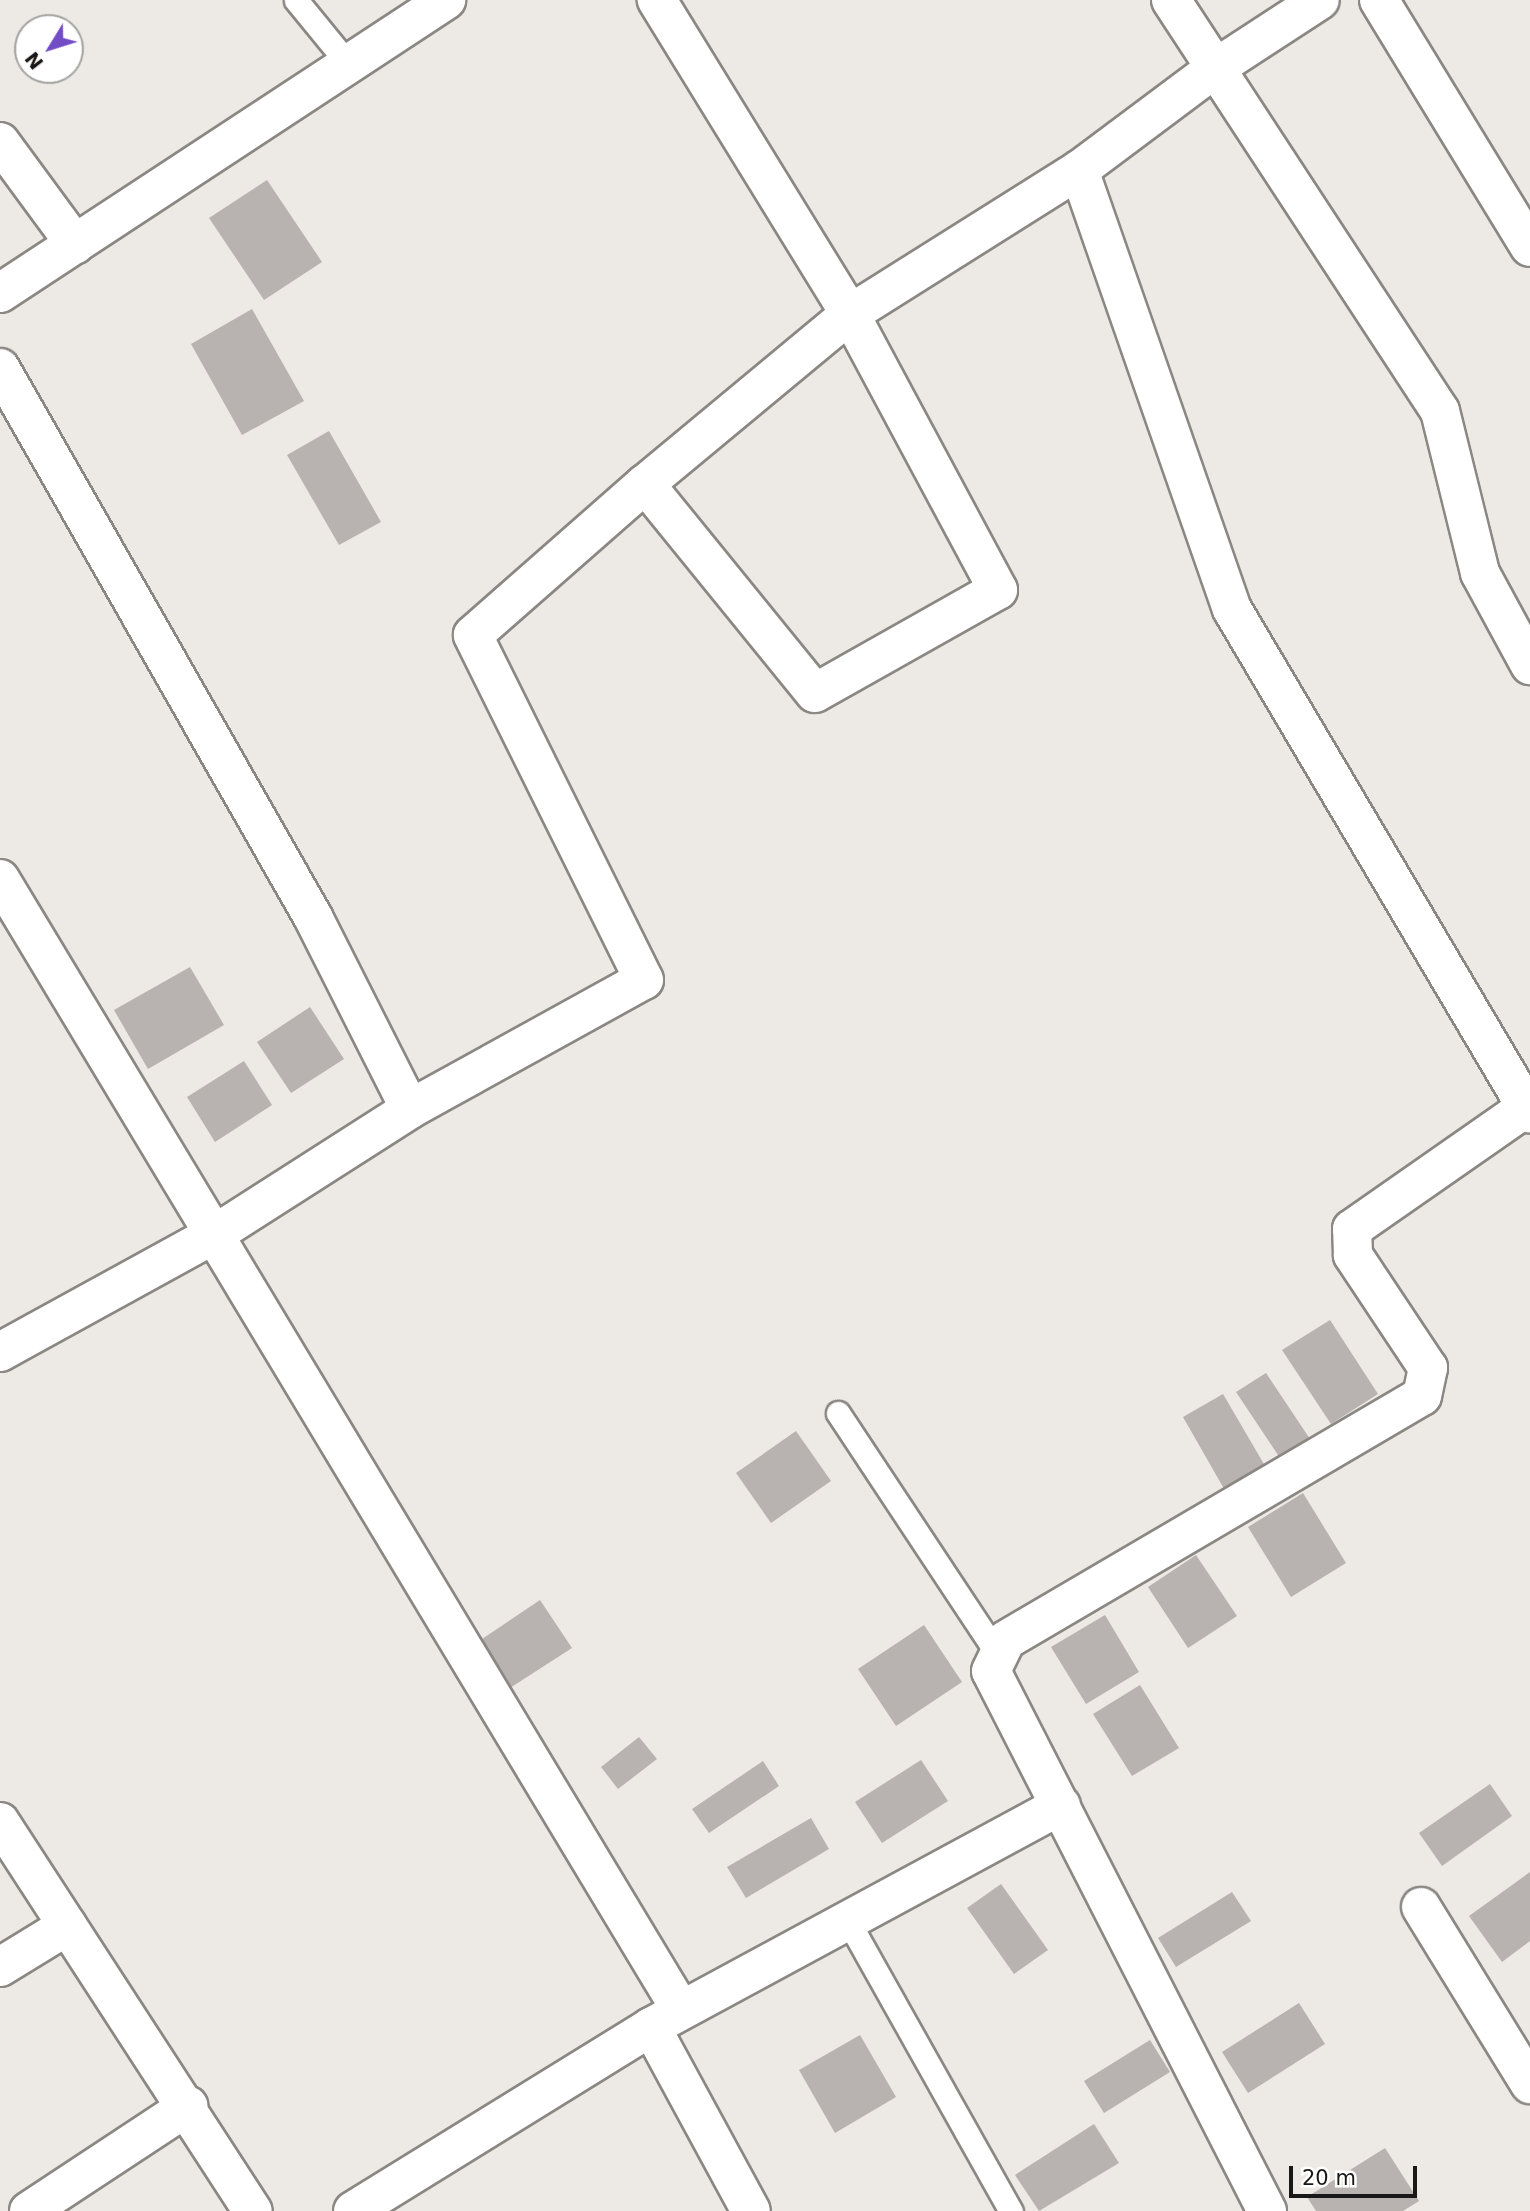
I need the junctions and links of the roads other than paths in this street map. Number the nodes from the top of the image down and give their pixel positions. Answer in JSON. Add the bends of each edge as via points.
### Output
{"nodes":[{"id":1,"x":296,"y":0,"type":"edge"},
{"id":2,"x":446,"y":0,"type":"edge"},
{"id":3,"x":657,"y":0,"type":"edge"},
{"id":4,"x":1171,"y":0,"type":"edge"},
{"id":5,"x":1320,"y":0,"type":"edge"},
{"id":6,"x":1379,"y":0,"type":"edge"},
{"id":7,"x":350,"y":66,"type":"junction"},
{"id":8,"x":1214,"y":69,"type":"junction"},
{"id":9,"x":0,"y":142,"type":"edge"},
{"id":10,"x":1079,"y":170,"type":"junction"},
{"id":11,"x":75,"y":244,"type":"junction"},
{"id":12,"x":1530,"y":247,"type":"edge"},
{"id":13,"x":0,"y":293,"type":"edge"},
{"id":14,"x":850,"y":314,"type":"junction"},
{"id":15,"x":0,"y":368,"type":"edge"},
{"id":16,"x":645,"y":484,"type":"junction"},
{"id":17,"x":1530,"y":665,"type":"edge"},
{"id":18,"x":0,"y":879,"type":"edge"},
{"id":19,"x":410,"y":1109,"type":"junction"},
{"id":20,"x":1529,"y":1109,"type":"edge"},
{"id":21,"x":218,"y":1232,"type":"junction"},
{"id":22,"x":0,"y":1352,"type":"edge"},
{"id":23,"x":838,"y":1413,"type":"dead end"},
{"id":24,"x":996,"y":1652,"type":"junction"},
{"id":25,"x":1061,"y":1805,"type":"junction"},
{"id":26,"x":0,"y":1822,"type":"edge"},
{"id":27,"x":1421,"y":1907,"type":"dead end"},
{"id":28,"x":848,"y":1921,"type":"junction"},
{"id":29,"x":68,"y":1926,"type":"junction"},
{"id":30,"x":0,"y":1967,"type":"edge"},
{"id":31,"x":666,"y":2019,"type":"junction"},
{"id":32,"x":1530,"y":2084,"type":"edge"},
{"id":33,"x":188,"y":2106,"type":"junction"},
{"id":34,"x":29,"y":2211,"type":"edge"},
{"id":35,"x":253,"y":2211,"type":"edge"},
{"id":36,"x":353,"y":2211,"type":"edge"},
{"id":37,"x":751,"y":2211,"type":"edge"},
{"id":38,"x":1011,"y":2211,"type":"edge"},
{"id":39,"x":1267,"y":2211,"type":"edge"}],
"edges":[{"from":1,"to":7,"type":"lane"},
{"from":2,"to":7,"type":"street"},
{"from":3,"to":14,"type":"street"},
{"from":4,"to":8,"type":"street"},
{"from":5,"to":8,"type":"street"},
{"from":6,"to":12,"type":"street"},
{"from":7,"to":11,"type":"street"},
{"from":8,"to":10,"type":"street"},
{"from":8,"to":17,"type":"street","via":[[1440,411],[1480,573]]},
{"from":9,"to":11,"type":"street"},
{"from":10,"to":14,"type":"street"},
{"from":10,"to":20,"type":"street","via":[[1232,608]]},
{"from":11,"to":13,"type":"street"},
{"from":14,"to":16,"type":"street"},
{"from":14,"to":16,"type":"street","via":[[998,590],[815,693]]},
{"from":15,"to":19,"type":"street","via":[[313,917]]},
{"from":16,"to":19,"type":"street","via":[[473,635],[644,980]]},
{"from":18,"to":21,"type":"street"},
{"from":19,"to":21,"type":"street"},
{"from":20,"to":24,"type":"street","via":[[1352,1229],[1353,1255],[1428,1368],[1422,1396],[1006,1640]]},
{"from":21,"to":22,"type":"street"},
{"from":21,"to":31,"type":"street"},
{"from":23,"to":24,"type":"lane"},
{"from":24,"to":25,"type":"street","via":[[994,1685]]},
{"from":25,"to":28,"type":"street"},
{"from":25,"to":39,"type":"street"},
{"from":26,"to":29,"type":"street"},
{"from":27,"to":32,"type":"street"},
{"from":28,"to":31,"type":"street"},
{"from":28,"to":38,"type":"lane"},
{"from":29,"to":30,"type":"street"},
{"from":29,"to":33,"type":"street"},
{"from":31,"to":36,"type":"street"},
{"from":31,"to":37,"type":"street"},
{"from":33,"to":34,"type":"street"},
{"from":33,"to":35,"type":"street"}]}
